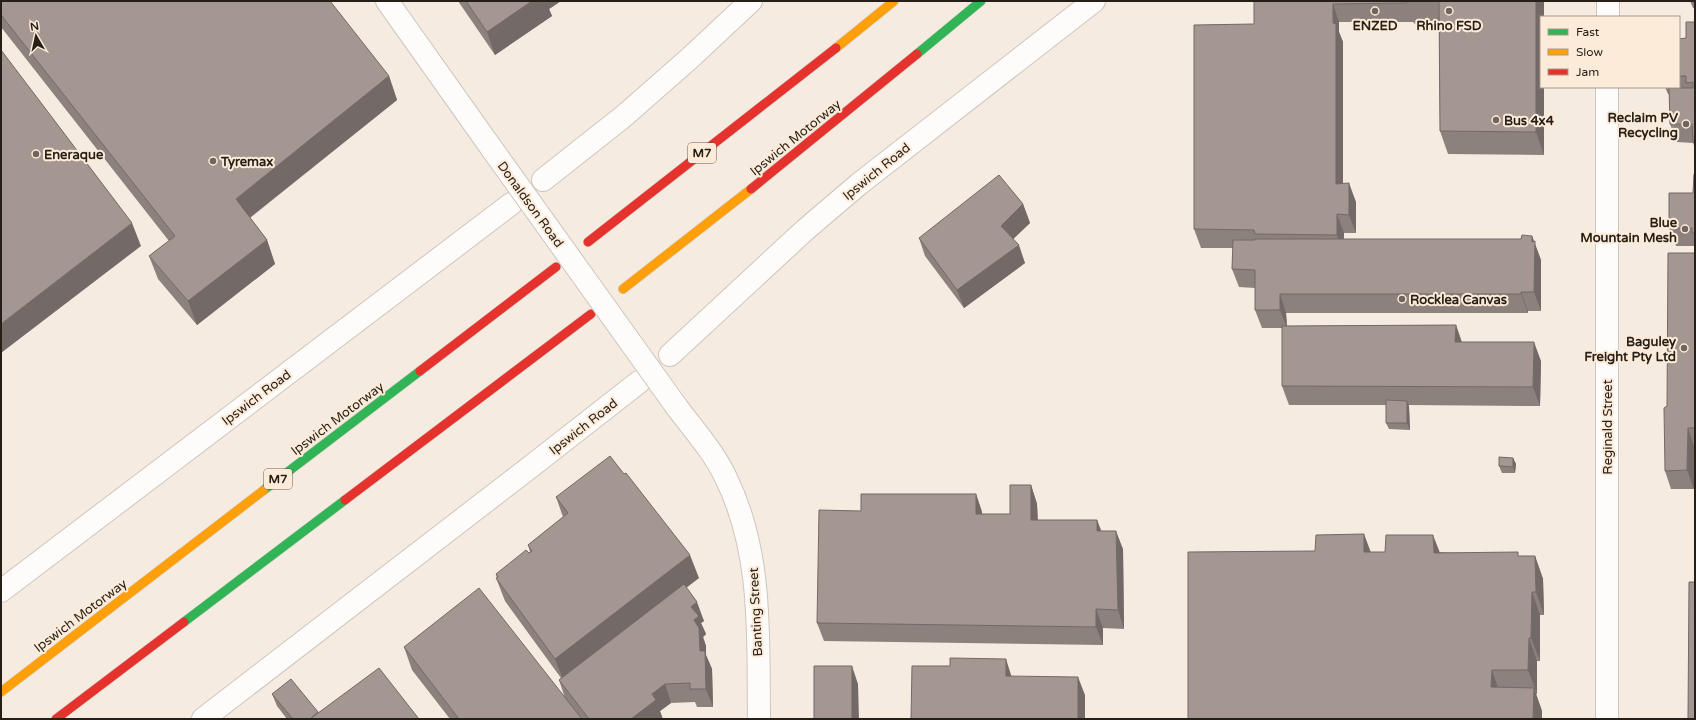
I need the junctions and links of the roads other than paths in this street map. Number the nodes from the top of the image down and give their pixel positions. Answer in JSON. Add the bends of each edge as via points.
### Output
{"nodes":[{"id":1,"x":386,"y":1,"type":"edge"},
{"id":2,"x":751,"y":1,"type":"edge"},
{"id":3,"x":894,"y":1,"type":"edge"},
{"id":4,"x":981,"y":1,"type":"edge"},
{"id":5,"x":1094,"y":1,"type":"edge"},
{"id":6,"x":1608,"y":1,"type":"edge"},
{"id":7,"x":1608,"y":16,"type":"edge"},
{"id":8,"x":1607,"y":88,"type":"edge"},
{"id":9,"x":543,"y":180,"type":"dead end"},
{"id":10,"x":511,"y":204,"type":"dead end"},
{"id":11,"x":588,"y":242,"type":"dead end"},
{"id":12,"x":556,"y":267,"type":"dead end"},
{"id":13,"x":623,"y":289,"type":"dead end"},
{"id":14,"x":591,"y":314,"type":"dead end"},
{"id":15,"x":670,"y":355,"type":"dead end"},
{"id":16,"x":639,"y":382,"type":"dead end"},
{"id":17,"x":676,"y":406,"type":"joint"},
{"id":18,"x":1,"y":591,"type":"edge"},
{"id":19,"x":1,"y":692,"type":"edge"},
{"id":20,"x":56,"y":719,"type":"edge"},
{"id":21,"x":203,"y":719,"type":"edge"},
{"id":22,"x":759,"y":719,"type":"edge"},
{"id":23,"x":1607,"y":719,"type":"edge"}],
"edges":[{"from":1,"to":17,"type":"street","name":"Donaldson Road","bridge":true},
{"from":2,"to":9,"type":"street","via":[[624,116]]},
{"from":3,"to":11,"type":"highway","number":"M7"},
{"from":4,"to":13,"type":"highway","name":"Ipswich Motorway","via":[[775,171]]},
{"from":5,"to":15,"type":"street","name":"Ipswich Road","via":[[811,224]]},
{"from":6,"to":7,"type":"street"},
{"from":8,"to":23,"type":"street","name":"Reginald Street"},
{"from":10,"to":18,"type":"street","name":"Ipswich Road"},
{"from":12,"to":19,"type":"highway","name":"Ipswich Motorway","number":"M7"},
{"from":14,"to":20,"type":"highway"},
{"from":16,"to":21,"type":"street","name":"Ipswich Road"},
{"from":17,"to":22,"type":"street","name":"Banting Street","via":[[726,477],[738,504],[748,541],[758,603]]}]}
